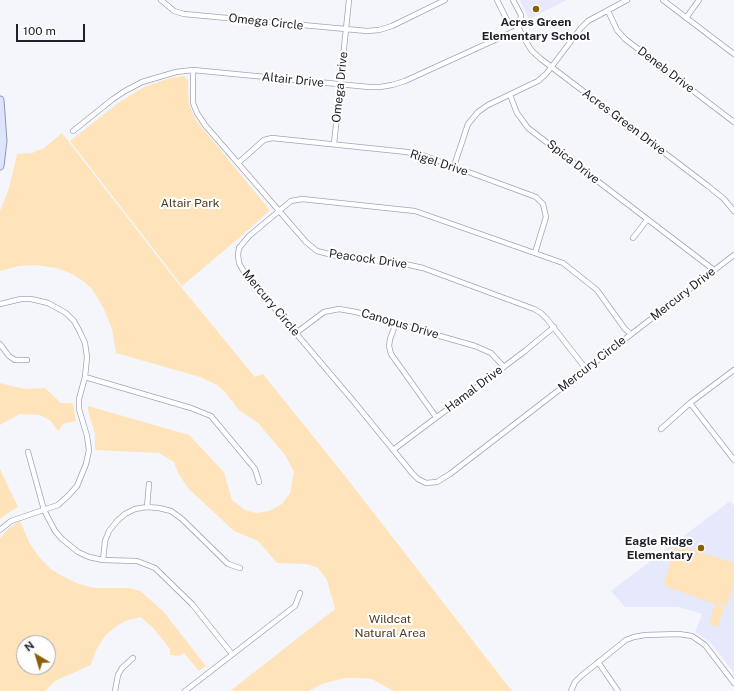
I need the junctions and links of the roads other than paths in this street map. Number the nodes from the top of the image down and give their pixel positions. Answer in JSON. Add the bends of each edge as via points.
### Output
{"nodes":[{"id":1,"x":161,"y":0,"type":"edge"},
{"id":2,"x":349,"y":0,"type":"edge"},
{"id":3,"x":445,"y":0,"type":"edge"},
{"id":4,"x":497,"y":0,"type":"edge"},
{"id":5,"x":514,"y":0,"type":"edge"},
{"id":6,"x":627,"y":0,"type":"edge"},
{"id":7,"x":663,"y":0,"type":"edge"},
{"id":8,"x":699,"y":0,"type":"edge"},
{"id":9,"x":608,"y":11,"type":"junction"},
{"id":10,"x":686,"y":18,"type":"junction"},
{"id":11,"x":519,"y":29,"type":"junction"},
{"id":12,"x":347,"y":30,"type":"junction"},
{"id":13,"x":733,"y":53,"type":"edge"},
{"id":14,"x":551,"y":67,"type":"junction"},
{"id":15,"x":193,"y":70,"type":"junction"},
{"id":16,"x":341,"y":84,"type":"junction"},
{"id":17,"x":510,"y":95,"type":"junction"},
{"id":18,"x":0,"y":100,"type":"edge"},
{"id":19,"x":734,"y":122,"type":"edge"},
{"id":20,"x":73,"y":131,"type":"dead end"},
{"id":21,"x":334,"y":144,"type":"junction"},
{"id":22,"x":238,"y":163,"type":"junction"},
{"id":23,"x":0,"y":166,"type":"edge"},
{"id":24,"x":454,"y":166,"type":"junction"},
{"id":25,"x":278,"y":211,"type":"junction"},
{"id":26,"x":734,"y":211,"type":"edge"},
{"id":27,"x":647,"y":220,"type":"junction"},
{"id":28,"x":633,"y":238,"type":"dead end"},
{"id":29,"x":535,"y":253,"type":"junction"},
{"id":30,"x":734,"y":255,"type":"edge"},
{"id":31,"x":714,"y":270,"type":"junction"},
{"id":32,"x":0,"y":304,"type":"edge"},
{"id":33,"x":396,"y":323,"type":"junction"},
{"id":34,"x":554,"y":327,"type":"junction"},
{"id":35,"x":296,"y":333,"type":"junction"},
{"id":36,"x":631,"y":334,"type":"junction"},
{"id":37,"x":0,"y":344,"type":"edge"},
{"id":38,"x":27,"y":360,"type":"dead end"},
{"id":39,"x":504,"y":366,"type":"junction"},
{"id":40,"x":586,"y":369,"type":"junction"},
{"id":41,"x":733,"y":372,"type":"edge"},
{"id":42,"x":85,"y":377,"type":"junction"},
{"id":43,"x":690,"y":403,"type":"junction"},
{"id":44,"x":436,"y":417,"type":"junction"},
{"id":45,"x":661,"y":429,"type":"dead end"},
{"id":46,"x":393,"y":450,"type":"junction"},
{"id":47,"x":28,"y":452,"type":"dead end"},
{"id":48,"x":734,"y":460,"type":"edge"},
{"id":49,"x":259,"y":482,"type":"dead end"},
{"id":50,"x":149,"y":484,"type":"dead end"},
{"id":51,"x":147,"y":507,"type":"junction"},
{"id":52,"x":44,"y":510,"type":"junction"},
{"id":53,"x":0,"y":530,"type":"edge"},
{"id":54,"x":102,"y":560,"type":"junction"},
{"id":55,"x":240,"y":568,"type":"dead end"},
{"id":56,"x":300,"y":593,"type":"dead end"},
{"id":57,"x":232,"y":654,"type":"junction"},
{"id":58,"x":133,"y":658,"type":"dead end"},
{"id":59,"x":598,"y":662,"type":"junction"},
{"id":60,"x":734,"y":682,"type":"edge"},
{"id":61,"x":115,"y":691,"type":"edge"},
{"id":62,"x":185,"y":691,"type":"edge"},
{"id":63,"x":571,"y":691,"type":"edge"},
{"id":64,"x":618,"y":691,"type":"edge"}],
"edges":[{"from":1,"to":12,"type":"street","name":"Omega Circle","via":[[174,11],[184,14]]},
{"from":2,"to":12,"type":"street"},
{"from":3,"to":12,"type":"street","name":"Omega Circle","via":[[379,30]]},
{"from":4,"to":11,"type":"street","name":"Acres Green Drive","via":[[507,20]]},
{"from":5,"to":11,"type":"street","name":"Acres Green Drive","via":[[521,15]]},
{"from":6,"to":9,"type":"street"},
{"from":7,"to":10,"type":"street"},
{"from":8,"to":10,"type":"street"},
{"from":9,"to":14,"type":"street","via":[[588,21]]},
{"from":9,"to":19,"type":"street","name":"Deneb Drive","via":[[617,30],[625,39]]},
{"from":10,"to":13,"type":"street"},
{"from":11,"to":14,"type":"street","name":"Acres Green Drive","via":[[532,51]]},
{"from":11,"to":16,"type":"street","name":"Altair Drive","via":[[392,86],[369,88]]},
{"from":12,"to":16,"type":"street","name":"Omega Drive"},
{"from":14,"to":17,"type":"street","via":[[538,81]]},
{"from":14,"to":26,"type":"street","name":"Acres Green Drive","via":[[708,186]]},
{"from":15,"to":16,"type":"street","name":"Altair Drive"},
{"from":15,"to":20,"type":"street","name":"Altair Drive","via":[[142,82],[113,99]]},
{"from":15,"to":22,"type":"street","name":"Peacock Drive","via":[[193,102],[196,113]]},
{"from":16,"to":21,"type":"street","name":"Omega Drive"},
{"from":17,"to":24,"type":"street","via":[[488,105],[474,116],[468,124]]},
{"from":17,"to":27,"type":"street","name":"Spica Drive","via":[[517,113],[528,128]]},
{"from":18,"to":23,"type":"main road","via":[[3,141]]},
{"from":21,"to":22,"type":"street","name":"Rigel Drive","via":[[272,138],[264,140]]},
{"from":21,"to":24,"type":"street","name":"Rigel Drive","via":[[407,152]]},
{"from":22,"to":25,"type":"street","name":"Peacock Drive"},
{"from":24,"to":29,"type":"street","name":"Rigel Drive","via":[[536,197],[543,204],[546,217]]},
{"from":25,"to":29,"type":"street","name":"Mercury Circle","via":[[291,201],[302,199],[415,211]]},
{"from":25,"to":34,"type":"street","name":"Peacock Drive","via":[[317,251],[340,257],[424,268],[534,309]]},
{"from":25,"to":35,"type":"street","name":"Mercury Circle","via":[[243,242],[239,248],[239,263]]},
{"from":27,"to":28,"type":"street"},
{"from":27,"to":31,"type":"street","name":"Spica Drive"},
{"from":29,"to":36,"type":"street","name":"Mercury Circle","via":[[563,263],[584,278],[597,290]]},
{"from":30,"to":31,"type":"street","name":"Mercury Drive"},
{"from":31,"to":36,"type":"street","name":"Mercury Drive"},
{"from":32,"to":42,"type":"street","via":[[31,298],[58,307],[66,313],[74,321],[85,343]]},
{"from":33,"to":35,"type":"street","name":"Canopus Drive","via":[[339,308],[324,312]]},
{"from":33,"to":39,"type":"street","name":"Canopus Drive","via":[[484,349]]},
{"from":33,"to":44,"type":"street","via":[[390,339],[390,354]]},
{"from":34,"to":39,"type":"street","name":"Hamal Drive"},
{"from":34,"to":40,"type":"street","name":"Peacock Drive"},
{"from":35,"to":46,"type":"street","name":"Mercury Circle"},
{"from":36,"to":40,"type":"street","name":"Mercury Circle"},
{"from":37,"to":38,"type":"street","via":[[8,356],[16,360]]},
{"from":39,"to":44,"type":"street","name":"Hamal Drive"},
{"from":40,"to":46,"type":"street","name":"Mercury Circle","via":[[437,482],[426,483],[418,479]]},
{"from":41,"to":43,"type":"street"},
{"from":42,"to":49,"type":"street","via":[[192,408],[211,416],[255,469]]},
{"from":42,"to":52,"type":"street","via":[[79,409],[89,450],[86,464],[77,486],[68,496]]},
{"from":43,"to":45,"type":"street"},
{"from":43,"to":48,"type":"street"},
{"from":44,"to":46,"type":"street","name":"Hamal Drive"},
{"from":47,"to":52,"type":"street"},
{"from":50,"to":51,"type":"street"},
{"from":51,"to":54,"type":"street","via":[[135,509],[117,521],[109,531]]},
{"from":51,"to":55,"type":"street","via":[[171,512],[182,519],[228,564]]},
{"from":52,"to":53,"type":"street","via":[[11,521]]},
{"from":52,"to":54,"type":"street","via":[[55,531],[70,546],[89,557]]},
{"from":54,"to":57,"type":"street","via":[[137,562],[155,568],[192,604]]},
{"from":56,"to":57,"type":"street","via":[[295,606]]},
{"from":57,"to":62,"type":"street"},
{"from":58,"to":61,"type":"street","via":[[118,675]]},
{"from":59,"to":60,"type":"street","via":[[626,640],[634,637],[686,635],[705,645]]},
{"from":59,"to":63,"type":"street","via":[[575,682]]},
{"from":59,"to":64,"type":"street"}]}
